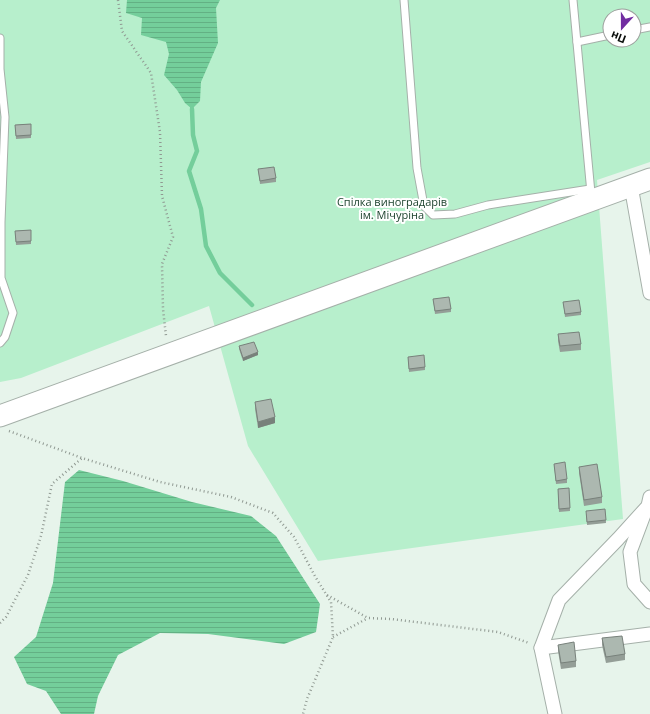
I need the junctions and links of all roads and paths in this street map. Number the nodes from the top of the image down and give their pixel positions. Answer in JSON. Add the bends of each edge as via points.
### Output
{"nodes":[{"id":1,"x":118,"y":0,"type":"edge"},
{"id":2,"x":404,"y":0,"type":"edge"},
{"id":3,"x":573,"y":0,"type":"edge"},
{"id":4,"x":602,"y":37,"type":"edge"},
{"id":5,"x":0,"y":38,"type":"edge"},
{"id":6,"x":577,"y":42,"type":"junction"},
{"id":7,"x":641,"y":183,"type":"edge"},
{"id":8,"x":591,"y":195,"type":"junction"},
{"id":9,"x":650,"y":293,"type":"edge"},
{"id":10,"x":0,"y":343,"type":"edge"},
{"id":11,"x":169,"y":355,"type":"junction"},
{"id":12,"x":4,"y":423,"type":"edge"},
{"id":13,"x":82,"y":458,"type":"junction"},
{"id":14,"x":649,"y":501,"type":"edge"},
{"id":15,"x":326,"y":594,"type":"junction"},
{"id":16,"x":650,"y":602,"type":"edge"},
{"id":17,"x":368,"y":618,"type":"junction"},
{"id":18,"x":0,"y":623,"type":"edge"},
{"id":19,"x":650,"y":634,"type":"edge"},
{"id":20,"x":333,"y":637,"type":"junction"},
{"id":21,"x":541,"y":648,"type":"junction"},
{"id":22,"x":303,"y":714,"type":"edge"},
{"id":23,"x":555,"y":714,"type":"edge"}],
"edges":[{"from":1,"to":11,"type":"path","via":[[122,31],[151,73],[160,132],[162,196],[173,237],[162,264],[163,309]]},
{"from":2,"to":8,"type":"lane","via":[[417,168],[424,206],[433,215],[455,214],[488,205]]},
{"from":3,"to":6,"type":"lane"},
{"from":4,"to":6,"type":"lane"},
{"from":5,"to":10,"type":"lane","via":[[5,117],[1,222],[2,278],[13,313],[5,337]]},
{"from":6,"to":8,"type":"lane"},
{"from":7,"to":8,"type":"main road"},
{"from":7,"to":9,"type":"street"},
{"from":8,"to":11,"type":"main road"},
{"from":11,"to":12,"type":"main road"},
{"from":12,"to":13,"type":"path"},
{"from":13,"to":15,"type":"path","via":[[160,482],[231,497],[273,514],[294,537]]},
{"from":13,"to":18,"type":"path","via":[[52,484],[41,536],[28,575],[6,617]]},
{"from":14,"to":16,"type":"street","via":[[630,552],[634,584]]},
{"from":14,"to":21,"type":"street","via":[[618,539],[559,600]]},
{"from":15,"to":17,"type":"path"},
{"from":15,"to":20,"type":"path","via":[[331,602]]},
{"from":17,"to":20,"type":"path"},
{"from":17,"to":21,"type":"path","via":[[498,632]]},
{"from":19,"to":21,"type":"street"},
{"from":20,"to":22,"type":"path"},
{"from":21,"to":23,"type":"street"}]}
